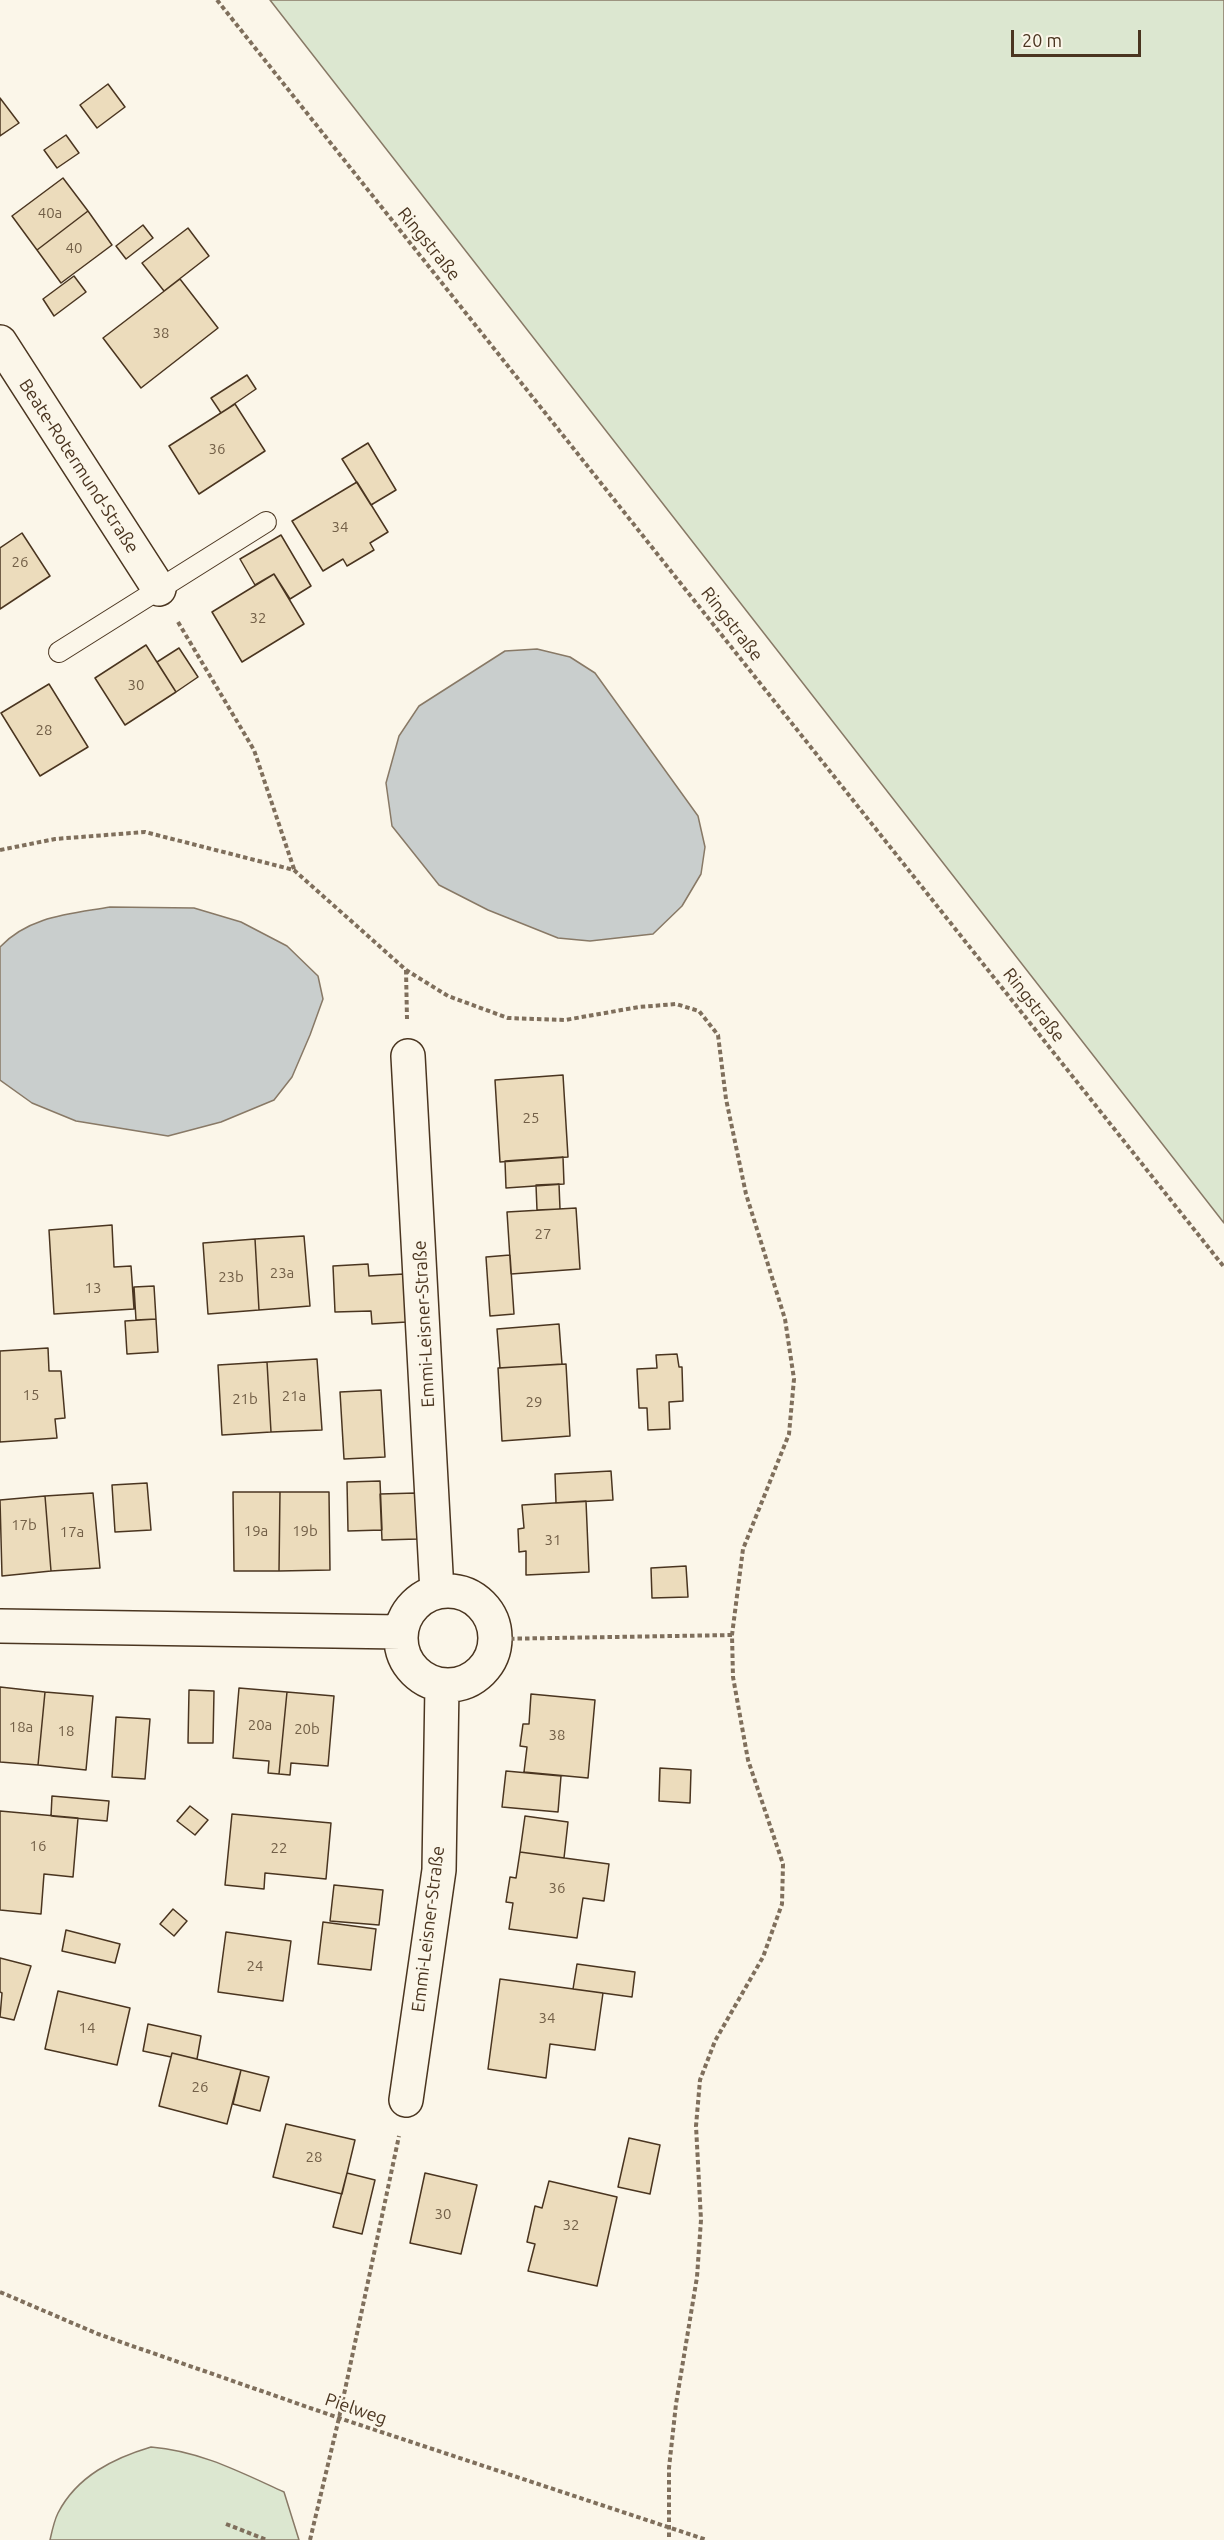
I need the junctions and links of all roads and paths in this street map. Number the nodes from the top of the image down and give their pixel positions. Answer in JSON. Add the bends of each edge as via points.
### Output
{"nodes":[{"id":1,"x":217,"y":0,"type":"edge"},
{"id":2,"x":0,"y":342,"type":"edge"},
{"id":3,"x":266,"y":522,"type":"dead end"},
{"id":4,"x":159,"y":589,"type":"junction"},
{"id":5,"x":59,"y":652,"type":"dead end"},
{"id":6,"x":0,"y":850,"type":"edge"},
{"id":7,"x":294,"y":870,"type":"junction"},
{"id":8,"x":406,"y":970,"type":"junction"},
{"id":9,"x":408,"y":1056,"type":"joint"},
{"id":10,"x":1224,"y":1267,"type":"edge"},
{"id":11,"x":437,"y":1592,"type":"junction"},
{"id":12,"x":0,"y":1626,"type":"edge"},
{"id":13,"x":402,"y":1632,"type":"junction"},
{"id":14,"x":732,"y":1635,"type":"junction"},
{"id":15,"x":495,"y":1639,"type":"junction"},
{"id":16,"x":442,"y":1686,"type":"junction"},
{"id":17,"x":406,"y":2100,"type":"joint"},
{"id":18,"x":0,"y":2292,"type":"edge"},
{"id":19,"x":339,"y":2418,"type":"junction"},
{"id":20,"x":226,"y":2524,"type":"dead end"},
{"id":21,"x":670,"y":2527,"type":"junction"},
{"id":22,"x":267,"y":2540,"type":"edge"},
{"id":23,"x":310,"y":2540,"type":"edge"},
{"id":24,"x":669,"y":2540,"type":"edge"},
{"id":25,"x":707,"y":2540,"type":"edge"}],
"edges":[{"from":1,"to":10,"type":"path","name":"Ringstraße"},
{"from":2,"to":4,"type":"street","name":"Beate-Rotermund-Straße"},
{"from":3,"to":4,"type":"lane"},
{"from":4,"to":5,"type":"lane"},
{"from":4,"to":7,"type":"path","via":[[254,750]]},
{"from":6,"to":7,"type":"path","via":[[55,839],[145,832]]},
{"from":7,"to":8,"type":"path"},
{"from":8,"to":9,"type":"path"},
{"from":8,"to":14,"type":"path","via":[[448,996],[508,1018],[565,1020],[676,1004],[699,1011],[718,1035],[726,1099],[746,1194],[785,1319],[794,1379],[789,1434],[743,1549]]},
{"from":9,"to":11,"type":"street","name":"Emmi-Leisner-Straße"},
{"from":11,"to":13,"type":"street","via":[[413,1606]]},
{"from":11,"to":15,"type":"street","via":[[466,1594],[478,1601],[494,1625]]},
{"from":12,"to":13,"type":"street"},
{"from":13,"to":16,"type":"street","via":[[406,1661],[428,1682]]},
{"from":14,"to":15,"type":"path"},
{"from":14,"to":21,"type":"path","via":[[733,1677],[748,1760],[783,1864],[782,1904],[763,1957],[715,2041],[700,2080],[696,2126],[701,2220],[697,2277],[669,2468]]},
{"from":15,"to":16,"type":"street","via":[[493,1655],[485,1669],[458,1685]]},
{"from":16,"to":17,"type":"street","name":"Emmi-Leisner-Straße","via":[[439,1870]]},
{"from":17,"to":19,"type":"path"},
{"from":18,"to":19,"type":"path","name":"Pielweg","via":[[98,2334]]},
{"from":19,"to":21,"type":"path","name":"Pielweg"},
{"from":19,"to":23,"type":"path"},
{"from":20,"to":22,"type":"path"},
{"from":21,"to":24,"type":"path"},
{"from":21,"to":25,"type":"path","name":"Pielweg"}]}
